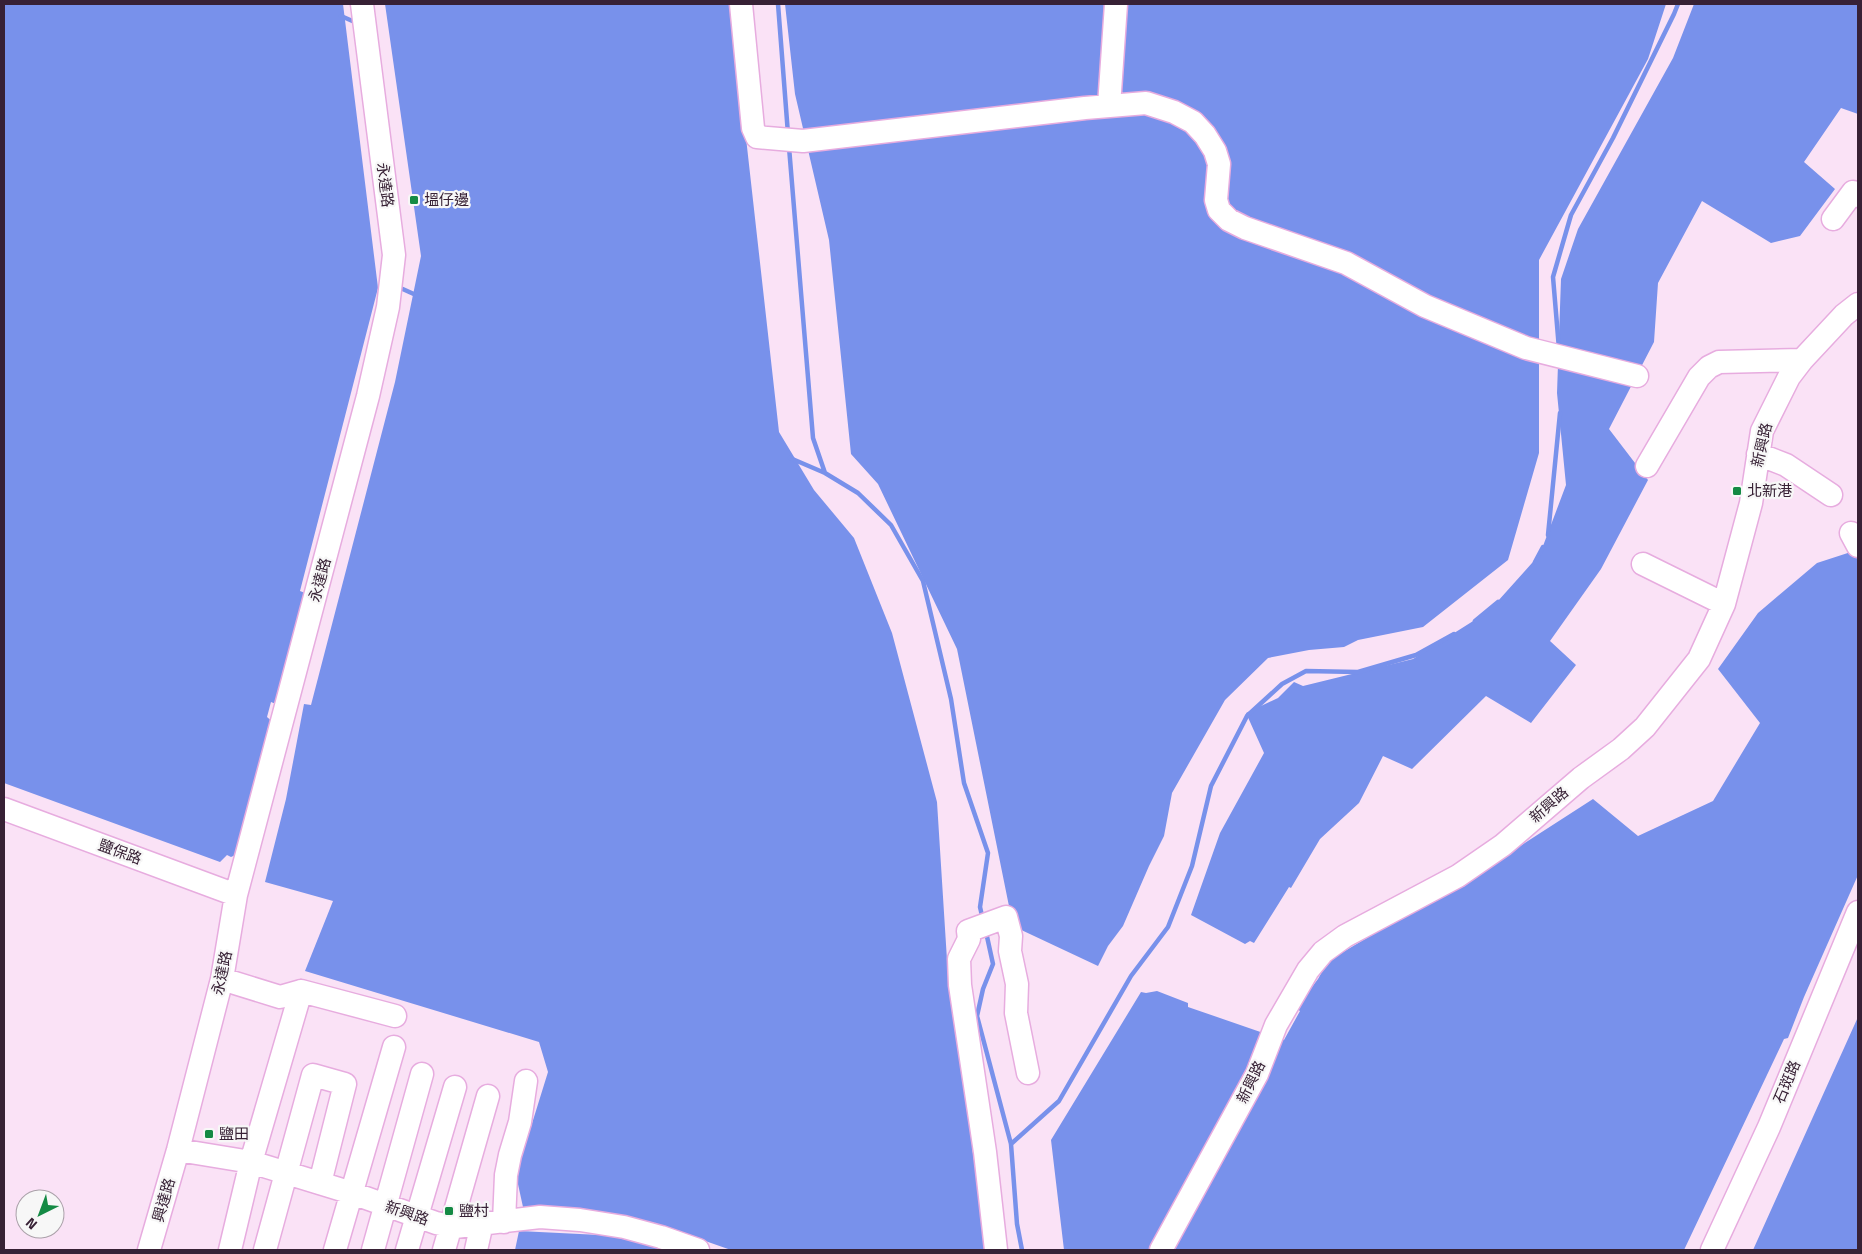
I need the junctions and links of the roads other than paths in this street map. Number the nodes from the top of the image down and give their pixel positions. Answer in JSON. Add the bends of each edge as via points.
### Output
{"nodes":[{"id":1,"x":362,"y":4,"type":"edge"},
{"id":2,"x":741,"y":4,"type":"edge"},
{"id":3,"x":1116,"y":4,"type":"edge"},
{"id":4,"x":1109,"y":106,"type":"junction"},
{"id":5,"x":1858,"y":196,"type":"edge"},
{"id":6,"x":1832,"y":219,"type":"dead end"},
{"id":7,"x":1858,"y":304,"type":"edge"},
{"id":8,"x":1802,"y":360,"type":"junction"},
{"id":9,"x":1637,"y":376,"type":"dead end"},
{"id":10,"x":1758,"y":454,"type":"junction"},
{"id":11,"x":1647,"y":466,"type":"dead end"},
{"id":12,"x":1831,"y":495,"type":"dead end"},
{"id":13,"x":1643,"y":564,"type":"dead end"},
{"id":14,"x":1724,"y":604,"type":"junction"},
{"id":15,"x":4,"y":809,"type":"edge"},
{"id":16,"x":236,"y":895,"type":"junction"},
{"id":17,"x":1858,"y":912,"type":"edge"},
{"id":18,"x":222,"y":979,"type":"junction"},
{"id":19,"x":301,"y":991,"type":"junction"},
{"id":20,"x":396,"y":1016,"type":"dead end"},
{"id":21,"x":394,"y":1047,"type":"dead end"},
{"id":22,"x":1028,"y":1073,"type":"dead end"},
{"id":23,"x":422,"y":1074,"type":"dead end"},
{"id":24,"x":526,"y":1081,"type":"dead end"},
{"id":25,"x":455,"y":1087,"type":"dead end"},
{"id":26,"x":488,"y":1096,"type":"dead end"},
{"id":27,"x":178,"y":1150,"type":"junction"},
{"id":28,"x":251,"y":1162,"type":"junction"},
{"id":29,"x":286,"y":1173,"type":"junction"},
{"id":30,"x":320,"y":1184,"type":"junction"},
{"id":31,"x":352,"y":1193,"type":"junction"},
{"id":32,"x":385,"y":1205,"type":"junction"},
{"id":33,"x":417,"y":1216,"type":"junction"},
{"id":34,"x":493,"y":1223,"type":"junction"},
{"id":35,"x":451,"y":1226,"type":"junction"},
{"id":36,"x":149,"y":1250,"type":"edge"},
{"id":37,"x":230,"y":1250,"type":"edge"},
{"id":38,"x":265,"y":1250,"type":"edge"},
{"id":39,"x":335,"y":1250,"type":"edge"},
{"id":40,"x":372,"y":1250,"type":"edge"},
{"id":41,"x":407,"y":1250,"type":"edge"},
{"id":42,"x":444,"y":1250,"type":"edge"},
{"id":43,"x":476,"y":1250,"type":"edge"},
{"id":44,"x":698,"y":1250,"type":"edge"},
{"id":45,"x":996,"y":1250,"type":"edge"},
{"id":46,"x":1161,"y":1250,"type":"edge"},
{"id":47,"x":1712,"y":1250,"type":"edge"}],
"edges":[{"from":1,"to":16,"type":"street","name":"永達路","via":[[394,255],[388,307],[368,396]]},
{"from":2,"to":4,"type":"street","via":[[753,128],[757,137],[803,141]]},
{"from":3,"to":4,"type":"street"},
{"from":4,"to":9,"type":"street","via":[[1146,103],[1193,122],[1205,135],[1220,164],[1216,200],[1218,210],[1229,220],[1346,263],[1425,306],[1536,351]]},
{"from":5,"to":6,"type":"street","via":[[1853,192]]},
{"from":7,"to":8,"type":"street","name":"新興路"},
{"from":8,"to":10,"type":"street","name":"新興路","via":[[1789,377],[1762,431]]},
{"from":8,"to":11,"type":"street","via":[[1719,362],[1709,367],[1699,377]]},
{"from":10,"to":12,"type":"street","via":[[1786,465]]},
{"from":10,"to":14,"type":"street","name":"新興路","via":[[1751,503]]},
{"from":13,"to":14,"type":"street"},
{"from":14,"to":46,"type":"street","name":"新興路","via":[[1699,659],[1646,727],[1621,749],[1580,778],[1503,845],[1458,876],[1345,936],[1323,952],[1308,970],[1276,1024],[1257,1074]]},
{"from":15,"to":16,"type":"street","name":"鹽保路"},
{"from":16,"to":18,"type":"street","name":"永達路"},
{"from":17,"to":47,"type":"street","name":"石斑路","via":[[1769,1127]]},
{"from":18,"to":19,"type":"street","via":[[280,997]]},
{"from":18,"to":27,"type":"street","name":"永達路"},
{"from":19,"to":20,"type":"street"},
{"from":19,"to":28,"type":"street"},
{"from":21,"to":31,"type":"street"},
{"from":22,"to":45,"type":"street","via":[[1016,1013],[1017,984],[1006,917],[968,932],[969,939],[959,959]]},
{"from":23,"to":32,"type":"street"},
{"from":24,"to":34,"type":"street","via":[[520,1122]]},
{"from":25,"to":33,"type":"street"},
{"from":26,"to":35,"type":"street"},
{"from":27,"to":28,"type":"street","name":"新興路"},
{"from":27,"to":36,"type":"street","name":"興達路"},
{"from":28,"to":29,"type":"street","name":"新興路"},
{"from":28,"to":37,"type":"street"},
{"from":29,"to":30,"type":"street","name":"新興路"},
{"from":29,"to":30,"type":"street","via":[[313,1075],[345,1084]]},
{"from":29,"to":38,"type":"street"},
{"from":30,"to":31,"type":"street","name":"新興路"},
{"from":31,"to":32,"type":"street","name":"新興路"},
{"from":31,"to":39,"type":"street"},
{"from":32,"to":33,"type":"street","name":"新興路"},
{"from":32,"to":40,"type":"street"},
{"from":33,"to":35,"type":"street","name":"新興路"},
{"from":33,"to":41,"type":"street"},
{"from":34,"to":35,"type":"street","name":"新興路"},
{"from":34,"to":43,"type":"street"},
{"from":34,"to":44,"type":"street","name":"新興路","via":[[540,1217],[580,1220],[624,1227]]},
{"from":35,"to":42,"type":"street"}]}
